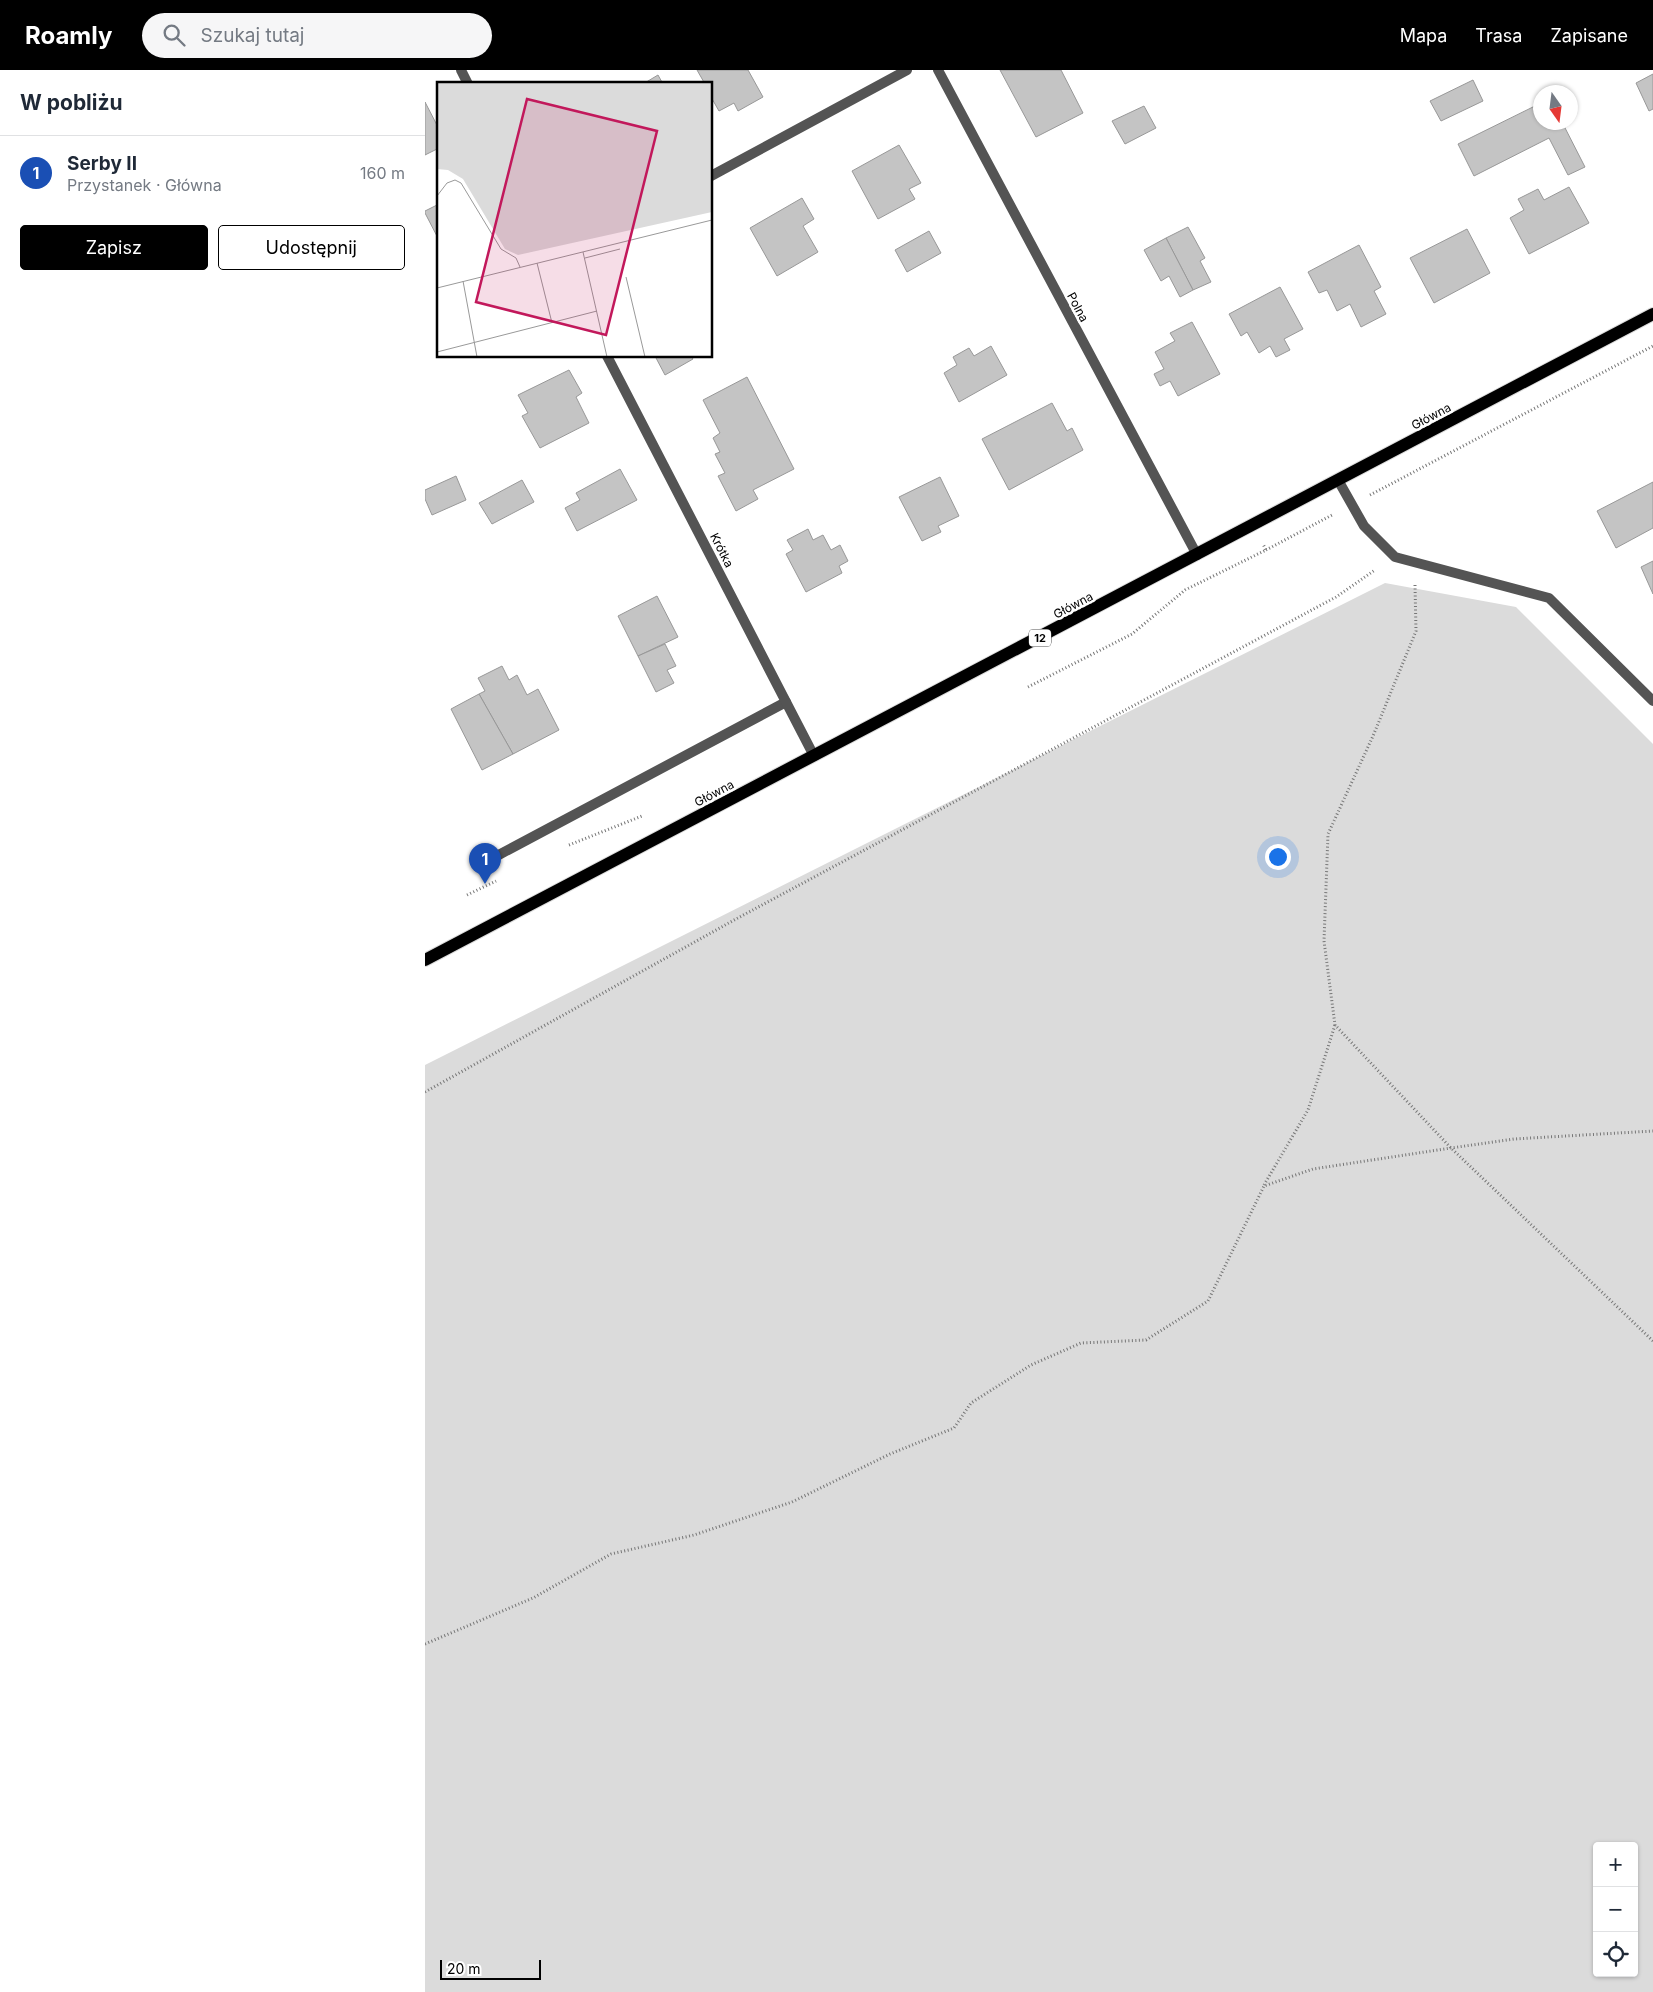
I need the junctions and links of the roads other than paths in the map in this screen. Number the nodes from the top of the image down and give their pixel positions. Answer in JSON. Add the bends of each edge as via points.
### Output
{"nodes":[{"id":1,"x":461,"y":70,"type":"edge"},
{"id":2,"x":907,"y":70,"type":"edge"},
{"id":3,"x":938,"y":70,"type":"edge"},
{"id":4,"x":467,"y":82,"type":"edge"},
{"id":5,"x":713,"y":175,"type":"edge"},
{"id":6,"x":1653,"y":314,"type":"edge"},
{"id":7,"x":608,"y":358,"type":"edge"},
{"id":8,"x":1338,"y":480,"type":"junction"},
{"id":9,"x":1197,"y":555,"type":"junction"},
{"id":10,"x":1653,"y":700,"type":"edge"},
{"id":11,"x":786,"y":702,"type":"junction"},
{"id":12,"x":814,"y":756,"type":"junction"},
{"id":13,"x":493,"y":858,"type":"dead end"},
{"id":14,"x":425,"y":960,"type":"edge"}],
"edges":[{"from":1,"to":4,"type":"street"},
{"from":2,"to":5,"type":"street"},
{"from":3,"to":9,"type":"street","name":"Polna"},
{"from":6,"to":8,"type":"main road","name":"Główna","number":"12"},
{"from":7,"to":11,"type":"street","name":"Krótka"},
{"from":8,"to":9,"type":"main road","name":"Główna","number":"12"},
{"from":8,"to":10,"type":"street","via":[[1364,526],[1395,557],[1549,598]]},
{"from":9,"to":12,"type":"main road","name":"Główna","number":"12"},
{"from":11,"to":12,"type":"street","name":"Krótka"},
{"from":11,"to":13,"type":"street"},
{"from":12,"to":14,"type":"main road","name":"Główna","number":"12"}]}
